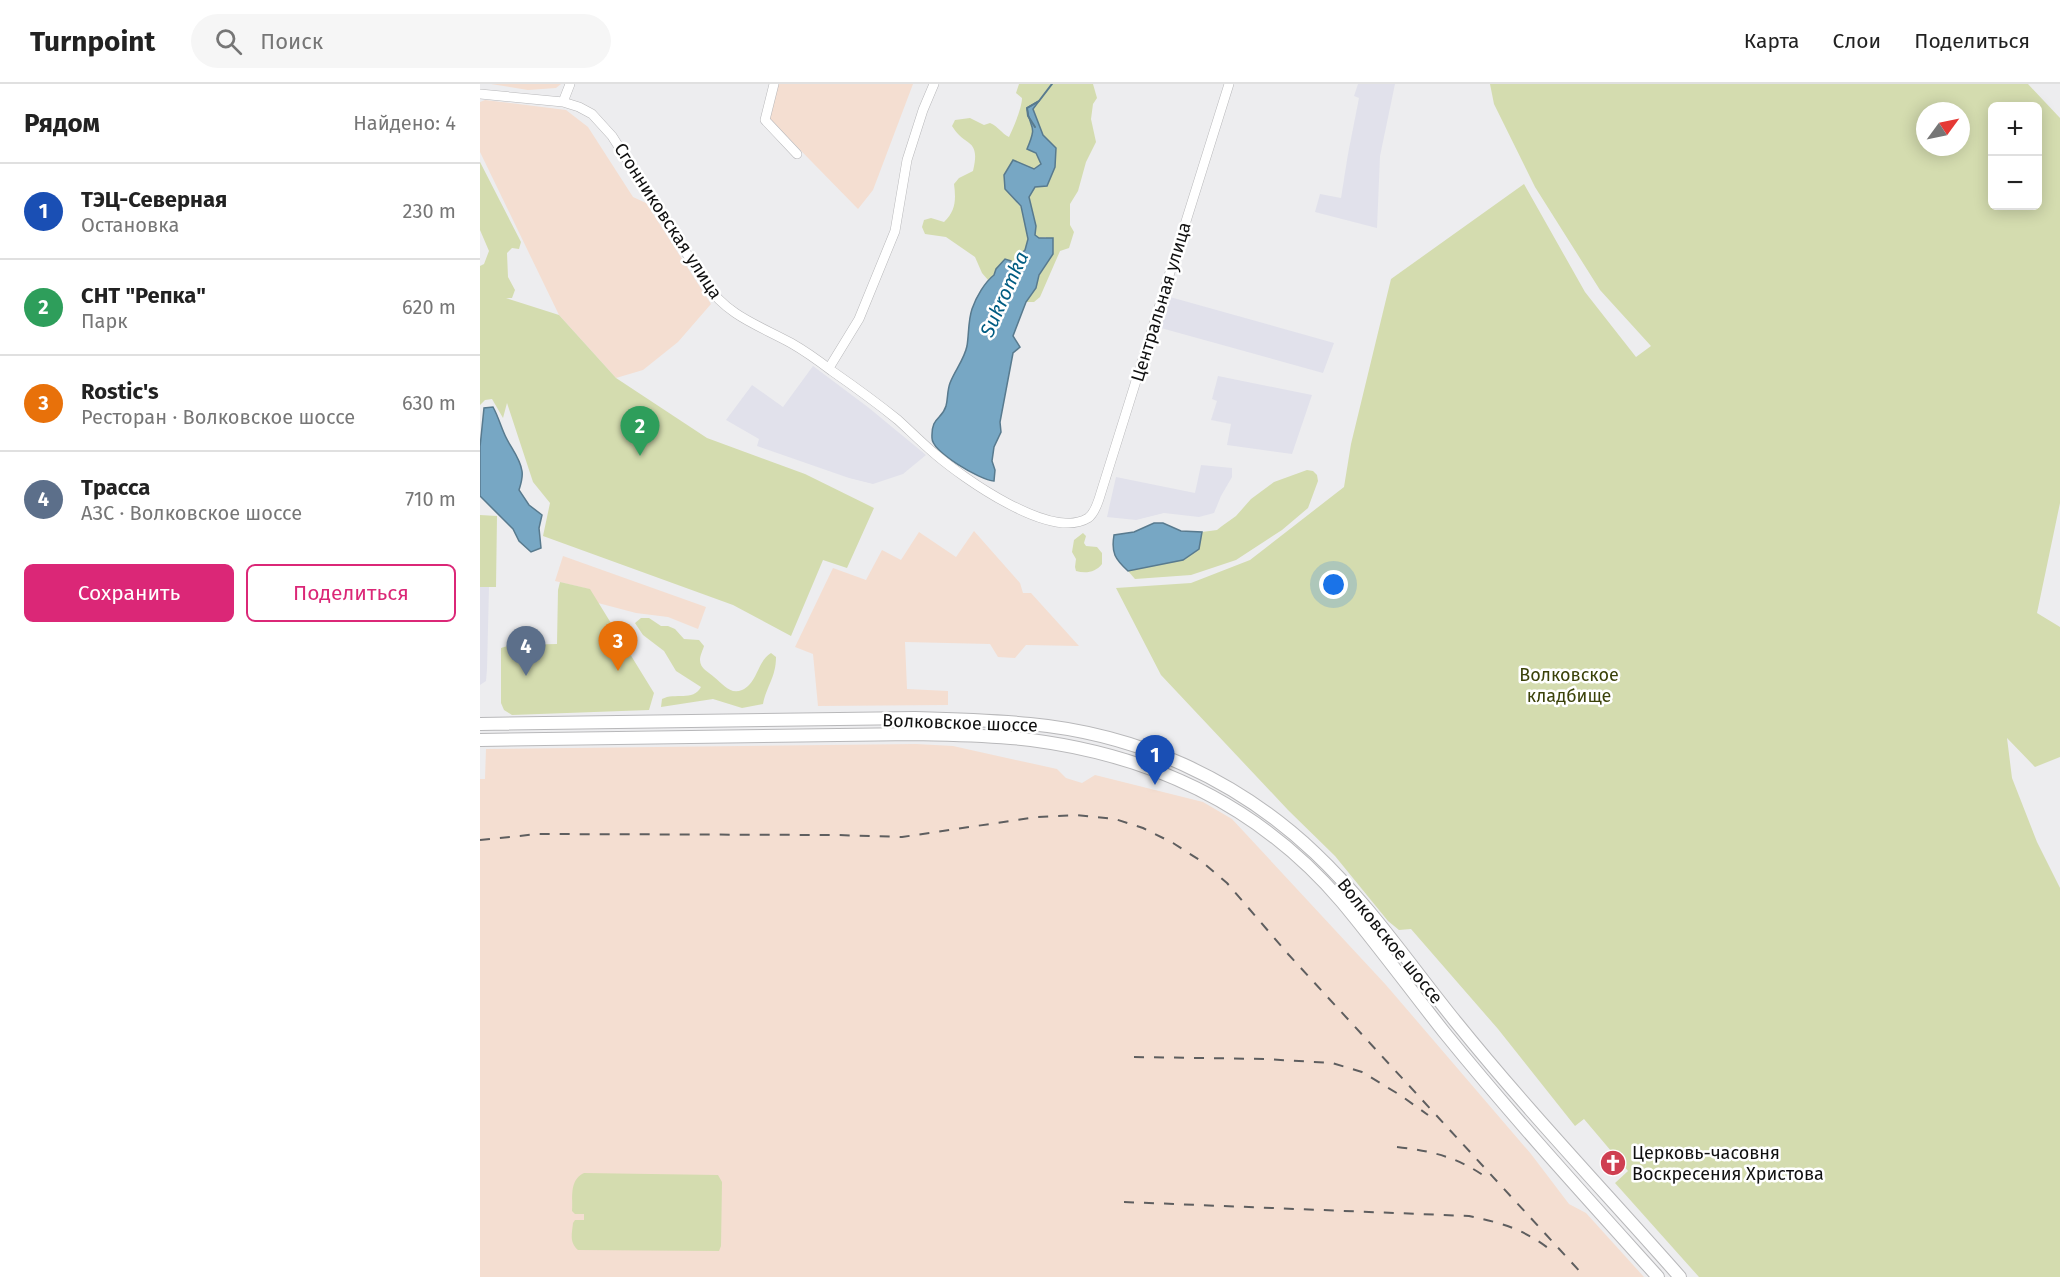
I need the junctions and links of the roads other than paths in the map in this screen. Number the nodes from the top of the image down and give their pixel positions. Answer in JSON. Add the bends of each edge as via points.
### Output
{"nodes":[{"id":1,"x":570,"y":84,"type":"edge"},
{"id":2,"x":774,"y":84,"type":"edge"},
{"id":3,"x":934,"y":84,"type":"edge"},
{"id":4,"x":1229,"y":84,"type":"edge"},
{"id":5,"x":480,"y":94,"type":"edge"},
{"id":6,"x":563,"y":102,"type":"junction"},
{"id":7,"x":797,"y":154,"type":"dead end"},
{"id":8,"x":829,"y":368,"type":"junction"},
{"id":9,"x":1089,"y":518,"type":"joint"},
{"id":10,"x":480,"y":724,"type":"edge"},
{"id":11,"x":480,"y":740,"type":"edge"},
{"id":12,"x":1658,"y":1277,"type":"edge"},
{"id":13,"x":1680,"y":1277,"type":"edge"}],
"edges":[{"from":1,"to":6,"type":"street"},
{"from":2,"to":7,"type":"street","via":[[765,120]]},
{"from":3,"to":8,"type":"street","via":[[907,160],[895,231],[859,319]]},
{"from":4,"to":9,"type":"street","name":"Центральная улица","via":[[1099,499]]},
{"from":5,"to":6,"type":"street","name":"Сгонниковская улица"},
{"from":6,"to":8,"type":"street","name":"Сгонниковская улица","via":[[592,114],[612,136],[716,299]]},
{"from":8,"to":9,"type":"street","name":"Сгонниковская улица","via":[[876,402],[936,456],[1008,504],[1047,520],[1070,523]]},
{"from":10,"to":13,"type":"main road","name":"Волковское шоссе","via":[[977,720],[1086,733],[1142,747],[1188,765],[1234,790],[1316,853],[1495,1069]]},
{"from":11,"to":12,"type":"main road","name":"Волковское шоссе","via":[[976,736],[1030,740],[1110,754],[1181,780],[1227,803],[1267,831],[1341,901],[1483,1079]]}]}
